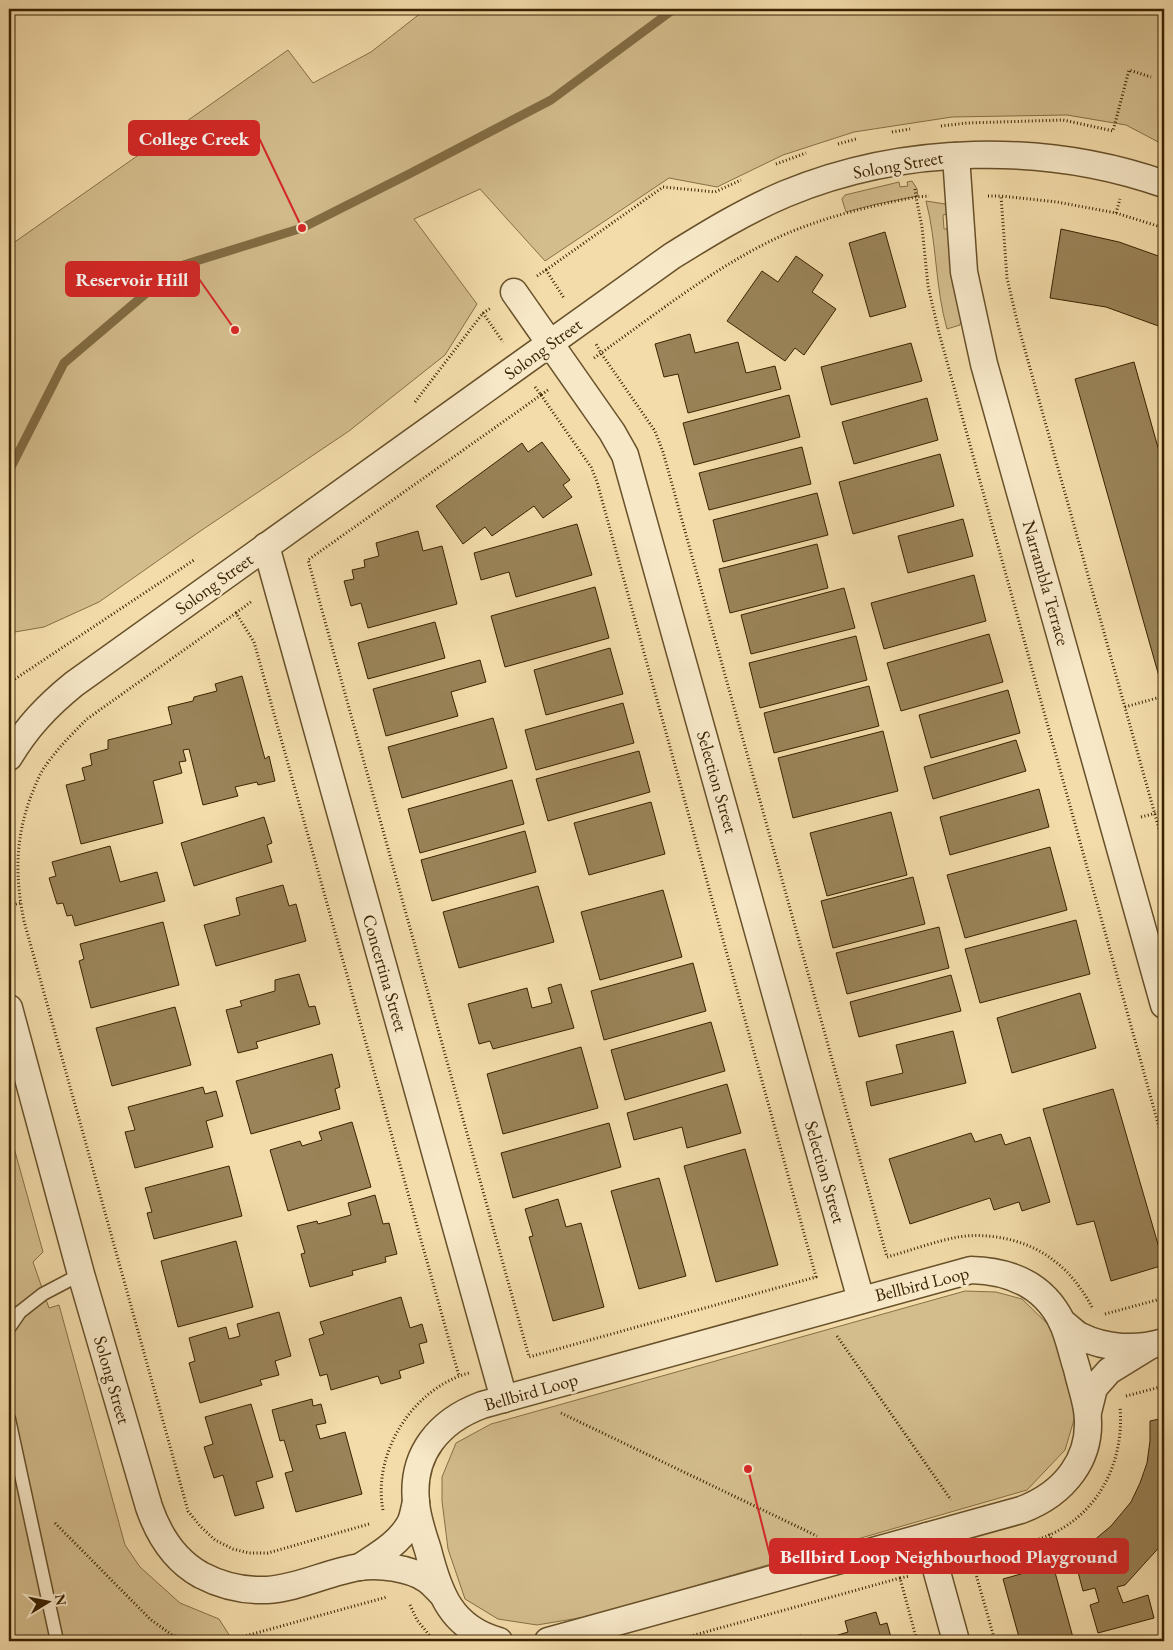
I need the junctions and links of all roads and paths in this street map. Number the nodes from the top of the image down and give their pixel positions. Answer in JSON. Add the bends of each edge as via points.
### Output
{"nodes":[{"id":1,"x":1151,"y":77,"type":"dead end"},
{"id":2,"x":1113,"y":131,"type":"dead end"},
{"id":3,"x":956,"y":156,"type":"junction"},
{"id":4,"x":1164,"y":184,"type":"edge"},
{"id":5,"x":1164,"y":228,"type":"edge"},
{"id":6,"x":514,"y":292,"type":"dead end"},
{"id":7,"x":483,"y":313,"type":"dead end"},
{"id":8,"x":551,"y":343,"type":"junction"},
{"id":9,"x":408,"y":407,"type":"dead end"},
{"id":10,"x":266,"y":546,"type":"junction"},
{"id":11,"x":199,"y":556,"type":"dead end"},
{"id":12,"x":9,"y":683,"type":"edge"},
{"id":13,"x":1164,"y":696,"type":"edge"},
{"id":14,"x":1125,"y":707,"type":"junction"},
{"id":15,"x":9,"y":757,"type":"edge"},
{"id":16,"x":1164,"y":847,"type":"edge"},
{"id":17,"x":20,"y":903,"type":"junction"},
{"id":18,"x":9,"y":906,"type":"edge"},
{"id":19,"x":1164,"y":1005,"type":"edge"},
{"id":20,"x":9,"y":1008,"type":"edge"},
{"id":21,"x":1164,"y":1145,"type":"edge"},
{"id":22,"x":81,"y":1274,"type":"junction"},
{"id":23,"x":816,"y":1277,"type":"joint"},
{"id":24,"x":1164,"y":1298,"type":"edge"},
{"id":25,"x":861,"y":1300,"type":"junction"},
{"id":26,"x":1093,"y":1309,"type":"dead end"},
{"id":27,"x":1097,"y":1316,"type":"dead end"},
{"id":28,"x":1062,"y":1322,"type":"junction"},
{"id":29,"x":9,"y":1328,"type":"edge"},
{"id":30,"x":835,"y":1332,"type":"dead end"},
{"id":31,"x":1156,"y":1344,"type":"edge"},
{"id":32,"x":504,"y":1399,"type":"junction"},
{"id":33,"x":560,"y":1412,"type":"dead end"},
{"id":34,"x":1088,"y":1412,"type":"junction"},
{"id":35,"x":9,"y":1419,"type":"edge"},
{"id":36,"x":416,"y":1502,"type":"junction"},
{"id":37,"x":383,"y":1510,"type":"dead end"},
{"id":38,"x":376,"y":1522,"type":"dead end"},
{"id":39,"x":32,"y":1524,"type":"junction"},
{"id":40,"x":962,"y":1526,"type":"junction"},
{"id":41,"x":1049,"y":1534,"type":"dead end"},
{"id":42,"x":927,"y":1536,"type":"junction"},
{"id":43,"x":838,"y":1561,"type":"junction"},
{"id":44,"x":1066,"y":1566,"type":"dead end"},
{"id":45,"x":360,"y":1567,"type":"junction"},
{"id":46,"x":936,"y":1568,"type":"junction"},
{"id":47,"x":900,"y":1578,"type":"junction"},
{"id":48,"x":440,"y":1592,"type":"junction"},
{"id":49,"x":846,"y":1593,"type":"junction"},
{"id":50,"x":395,"y":1595,"type":"dead end"},
{"id":51,"x":408,"y":1600,"type":"dead end"},
{"id":52,"x":58,"y":1641,"type":"edge"},
{"id":53,"x":434,"y":1641,"type":"edge"},
{"id":54,"x":499,"y":1641,"type":"edge"},
{"id":55,"x":548,"y":1641,"type":"edge"},
{"id":56,"x":673,"y":1641,"type":"edge"},
{"id":57,"x":917,"y":1641,"type":"edge"},
{"id":58,"x":956,"y":1641,"type":"edge"}],
"edges":[{"from":1,"to":2,"type":"path","via":[[1129,70]]},
{"from":3,"to":4,"type":"street","name":"Solong Street","via":[[1012,155],[1076,162],[1115,169]]},
{"from":3,"to":8,"type":"street","name":"Solong Street","via":[[912,160],[836,177],[747,212],[672,256]]},
{"from":3,"to":19,"type":"street","name":"Narrambla Terrace","via":[[964,272],[984,364]]},
{"from":5,"to":14,"type":"path","via":[[1116,213],[1001,196],[1007,278],[1018,324]]},
{"from":6,"to":8,"type":"street","name":"Selection Street"},
{"from":7,"to":9,"type":"path","via":[[416,401]]},
{"from":8,"to":10,"type":"street","name":"Solong Street"},
{"from":8,"to":25,"type":"street","name":"Selection Street","via":[[616,437],[629,467]]},
{"from":10,"to":15,"type":"street","name":"Solong Street","via":[[53,701],[34,721]]},
{"from":10,"to":32,"type":"street","name":"Concertina Street"},
{"from":11,"to":12,"type":"path"},
{"from":13,"to":14,"type":"path"},
{"from":14,"to":16,"type":"path"},
{"from":17,"to":18,"type":"path"},
{"from":17,"to":37,"type":"path","via":[[17,864],[20,833],[44,768],[87,720],[236,613],[254,642],[459,1376],[422,1400],[395,1435],[382,1479]]},
{"from":17,"to":38,"type":"path","via":[[188,1511],[215,1540],[249,1553],[268,1552]]},
{"from":20,"to":22,"type":"street","name":"Solong Street"},
{"from":21,"to":26,"type":"path","via":[[939,333],[928,286],[916,197],[829,217],[780,237],[716,272],[601,353],[655,431],[663,452],[887,1257],[958,1237],[1003,1238],[1027,1245],[1053,1259],[1071,1276]]},
{"from":22,"to":29,"type":"lane","via":[[43,1294],[20,1312]]},
{"from":22,"to":45,"type":"street","name":"Solong Street","via":[[148,1507],[155,1526],[178,1558],[210,1580],[249,1590],[288,1586]]},
{"from":23,"to":23,"type":"path","via":[[529,1357],[308,560],[542,396],[591,467],[597,482]]},
{"from":24,"to":27,"type":"path"},
{"from":25,"to":28,"type":"street","name":"Bellbird Loop","via":[[956,1273],[987,1270],[1018,1278],[1032,1286],[1044,1296]]},
{"from":25,"to":32,"type":"street","name":"Bellbird Loop"},
{"from":28,"to":31,"type":"street","via":[[1079,1336],[1103,1345]]},
{"from":28,"to":34,"type":"street","name":"Bellbird Loop"},
{"from":30,"to":40,"type":"path","via":[[957,1510]]},
{"from":31,"to":34,"type":"street","via":[[1109,1371],[1094,1388]]},
{"from":32,"to":36,"type":"street","name":"Bellbird Loop","via":[[467,1411],[441,1429],[423,1455],[418,1470]]},
{"from":33,"to":43,"type":"path","via":[[824,1540],[835,1550]]},
{"from":34,"to":40,"type":"street","name":"Bellbird Loop","via":[[1082,1454],[1059,1489],[1035,1505]]},
{"from":35,"to":39,"type":"lane"},
{"from":36,"to":45,"type":"street","name":"Solong Street","via":[[410,1524],[397,1540]]},
{"from":36,"to":48,"type":"street","name":"Bellbird Loop"},
{"from":39,"to":50,"type":"path","via":[[52,1521],[150,1619],[172,1634],[193,1641],[227,1641]]},
{"from":39,"to":52,"type":"lane"},
{"from":40,"to":42,"type":"street","name":"Bellbird Loop"},
{"from":40,"to":46,"type":"path","via":[[972,1557]]},
{"from":41,"to":44,"type":"path"},
{"from":42,"to":43,"type":"street","name":"Bellbird Loop"},
{"from":42,"to":46,"type":"street"},
{"from":43,"to":49,"type":"path"},
{"from":43,"to":55,"type":"street","name":"Bellbird Loop"},
{"from":45,"to":48,"type":"street","name":"Solong Street","via":[[406,1570],[427,1579]]},
{"from":46,"to":47,"type":"path"},
{"from":46,"to":58,"type":"street"},
{"from":47,"to":49,"type":"path"},
{"from":47,"to":57,"type":"path"},
{"from":48,"to":54,"type":"street","name":"Bellbird Loop","via":[[466,1625]]},
{"from":49,"to":56,"type":"path"},
{"from":51,"to":53,"type":"path","via":[[417,1620]]}]}
